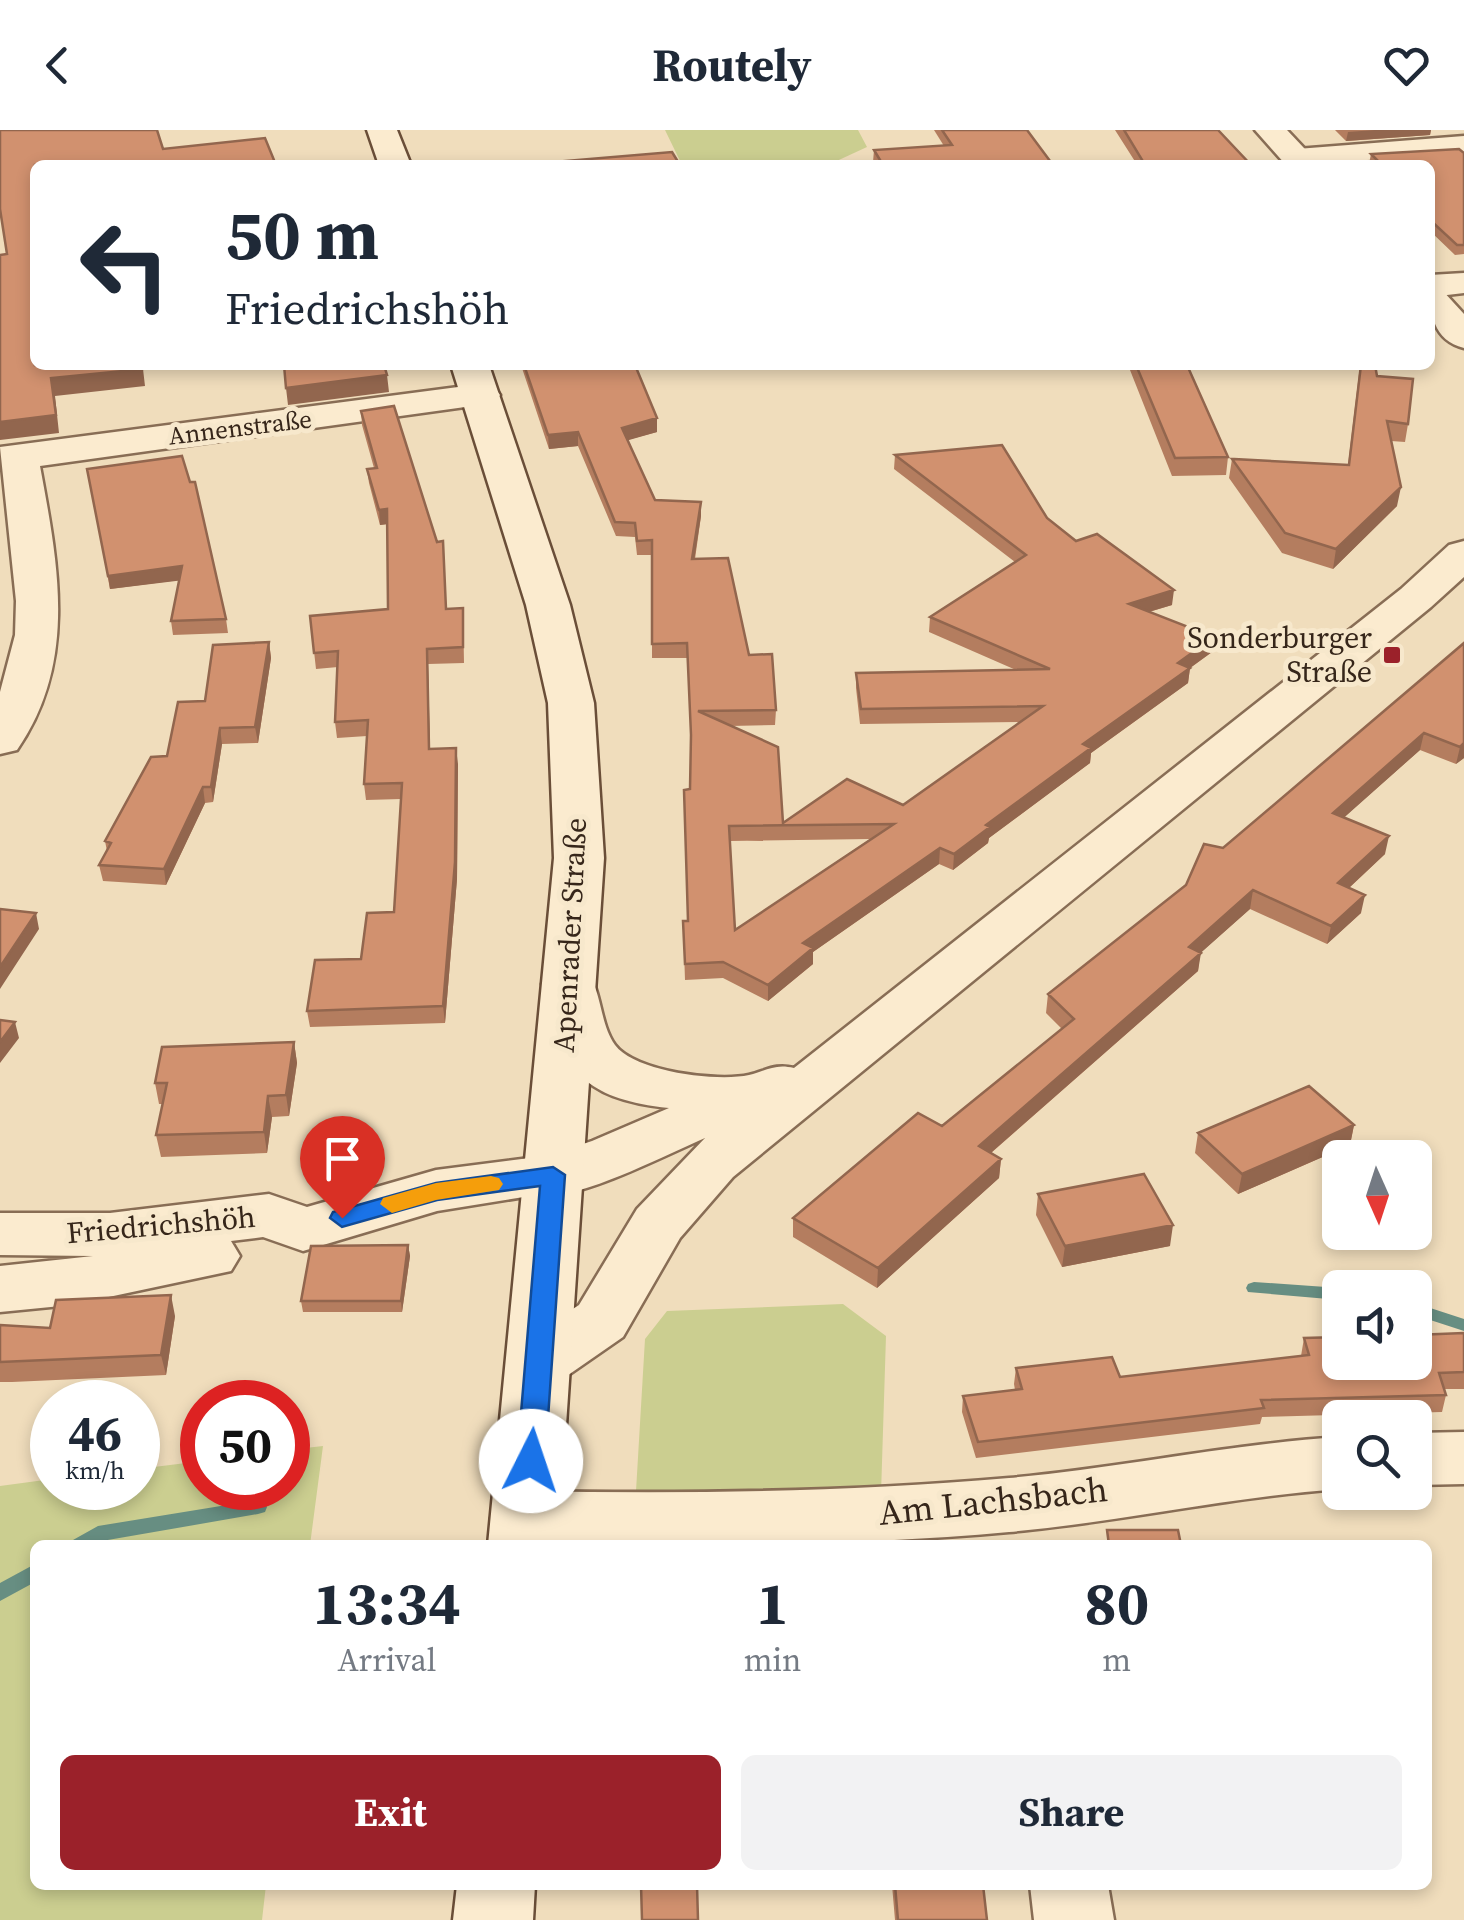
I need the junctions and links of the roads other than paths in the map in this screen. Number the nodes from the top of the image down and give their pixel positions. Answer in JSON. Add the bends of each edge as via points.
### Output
{"nodes":[{"id":1,"x":382,"y":130,"type":"edge"},
{"id":2,"x":396,"y":130,"type":"edge"},
{"id":3,"x":1270,"y":130,"type":"edge"},
{"id":4,"x":1464,"y":146,"type":"edge"},
{"id":5,"x":393,"y":160,"type":"edge"},
{"id":6,"x":1300,"y":160,"type":"edge"},
{"id":7,"x":1312,"y":160,"type":"edge"},
{"id":8,"x":1464,"y":284,"type":"edge"},
{"id":9,"x":1435,"y":286,"type":"edge"},
{"id":10,"x":1435,"y":303,"type":"edge"},
{"id":11,"x":1464,"y":337,"type":"edge"},
{"id":12,"x":475,"y":380,"type":"edge"},
{"id":13,"x":9,"y":457,"type":"edge"},
{"id":14,"x":1464,"y":554,"type":"edge"},
{"id":15,"x":0,"y":740,"type":"edge"},
{"id":16,"x":569,"y":984,"type":"junction"},
{"id":17,"x":859,"y":1044,"type":"junction"},
{"id":18,"x":757,"y":1094,"type":"junction"},
{"id":19,"x":712,"y":1163,"type":"junction"},
{"id":20,"x":553,"y":1175,"type":"junction"},
{"id":21,"x":303,"y":1230,"type":"junction"},
{"id":22,"x":0,"y":1234,"type":"edge"},
{"id":23,"x":0,"y":1289,"type":"edge"},
{"id":24,"x":538,"y":1363,"type":"junction"},
{"id":25,"x":1464,"y":1458,"type":"edge"},
{"id":26,"x":1432,"y":1459,"type":"edge"},
{"id":27,"x":1322,"y":1463,"type":"edge"},
{"id":28,"x":1016,"y":1525,"type":"edge"},
{"id":29,"x":524,"y":1532,"type":"edge"},
{"id":30,"x":496,"y":1890,"type":"edge"},
{"id":31,"x":1070,"y":1890,"type":"edge"},
{"id":32,"x":493,"y":1920,"type":"edge"},
{"id":33,"x":1074,"y":1920,"type":"edge"}],
"edges":[{"from":1,"to":2,"type":"street"},
{"from":1,"to":5,"type":"street"},
{"from":3,"to":6,"type":"street"},
{"from":4,"to":7,"type":"street"},
{"from":8,"to":9,"type":"street"},
{"from":10,"to":11,"type":"street"},
{"from":12,"to":13,"type":"street","name":"Annenstraße"},
{"from":12,"to":16,"type":"street","name":"Apenrader Straße","via":[[548,605],[571,703],[579,858]]},
{"from":13,"to":15,"type":"street","via":[[42,598],[34,660]]},
{"from":14,"to":17,"type":"street"},
{"from":16,"to":18,"type":"street","via":[[590,1051],[615,1075],[666,1089]]},
{"from":16,"to":20,"type":"street","name":"Apenrader Straße"},
{"from":17,"to":18,"type":"street"},
{"from":17,"to":19,"type":"street"},
{"from":18,"to":20,"type":"street"},
{"from":19,"to":20,"type":"street","via":[[664,1172]]},
{"from":19,"to":24,"type":"street","via":[[658,1224],[601,1321]]},
{"from":20,"to":21,"type":"street","via":[[436,1192]]},
{"from":20,"to":24,"type":"street","name":"Apenrader Straße"},
{"from":21,"to":22,"type":"street","name":"Friedrichshöh","via":[[269,1215],[110,1235]]},
{"from":21,"to":23,"type":"street","via":[[71,1284]]},
{"from":24,"to":29,"type":"street","name":"Apenrader Straße"},
{"from":25,"to":26,"type":"street"},
{"from":27,"to":28,"type":"street","name":"Am Lachsbach","via":[[1269,1466]]},
{"from":28,"to":29,"type":"street","name":"Am Lachsbach","via":[[774,1520]]},
{"from":30,"to":32,"type":"street"},
{"from":31,"to":33,"type":"street"}]}
